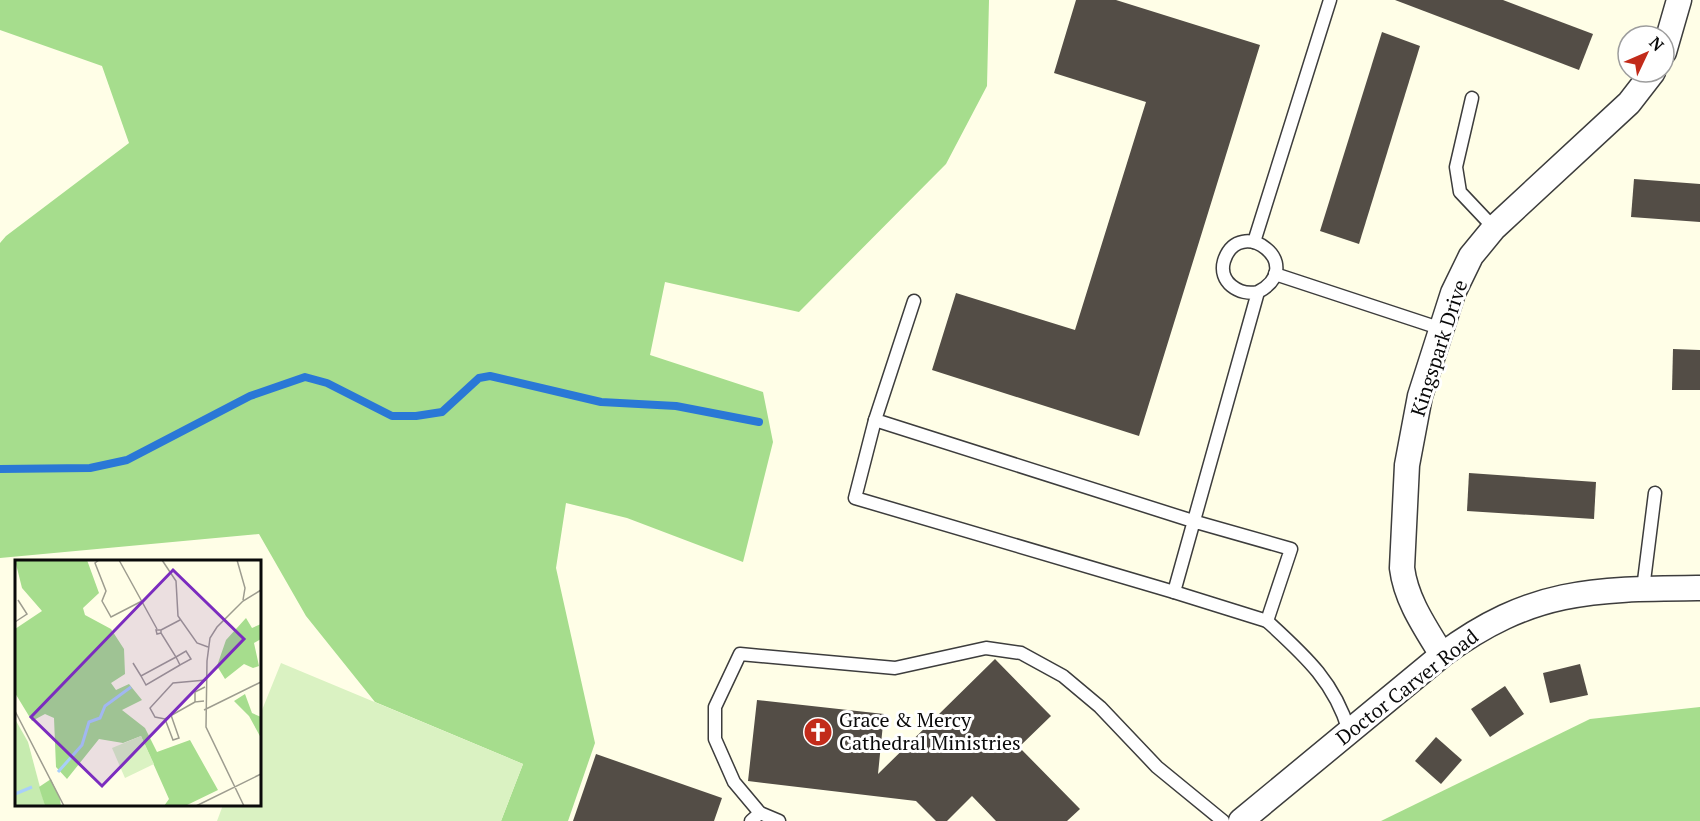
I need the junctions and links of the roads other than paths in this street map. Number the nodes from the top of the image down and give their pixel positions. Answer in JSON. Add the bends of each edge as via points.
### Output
{"nodes":[{"id":1,"x":1330,"y":0,"type":"edge"},
{"id":2,"x":1679,"y":0,"type":"edge"},
{"id":3,"x":1672,"y":24,"type":"edge"},
{"id":4,"x":1644,"y":84,"type":"edge"},
{"id":5,"x":1472,"y":98,"type":"dead end"},
{"id":6,"x":1494,"y":228,"type":"junction"},
{"id":7,"x":1254,"y":242,"type":"junction"},
{"id":8,"x":1275,"y":274,"type":"junction"},
{"id":9,"x":1258,"y":292,"type":"junction"},
{"id":10,"x":914,"y":301,"type":"dead end"},
{"id":11,"x":1442,"y":329,"type":"junction"},
{"id":12,"x":875,"y":420,"type":"junction"},
{"id":13,"x":1654,"y":493,"type":"dead end"},
{"id":14,"x":1196,"y":522,"type":"junction"},
{"id":15,"x":1700,"y":588,"type":"edge"},
{"id":16,"x":1643,"y":589,"type":"junction"},
{"id":17,"x":1174,"y":592,"type":"junction"},
{"id":18,"x":1267,"y":621,"type":"junction"},
{"id":19,"x":1442,"y":655,"type":"junction"},
{"id":20,"x":1349,"y":731,"type":"junction"},
{"id":21,"x":755,"y":817,"type":"edge"},
{"id":22,"x":779,"y":821,"type":"edge"},
{"id":23,"x":1223,"y":821,"type":"edge"},
{"id":24,"x":1241,"y":821,"type":"edge"}],
"edges":[{"from":1,"to":7,"type":"lane"},
{"from":2,"to":3,"type":"street"},
{"from":4,"to":6,"type":"street","name":"Kingspark Drive","via":[[1629,103]]},
{"from":5,"to":6,"type":"lane","via":[[1456,167],[1460,192]]},
{"from":6,"to":11,"type":"street","name":"Kingspark Drive","via":[[1472,256],[1453,293]]},
{"from":7,"to":8,"type":"lane","via":[[1274,257]]},
{"from":7,"to":9,"type":"lane","via":[[1236,244],[1229,250],[1223,267],[1228,284],[1235,290]]},
{"from":8,"to":9,"type":"lane","via":[[1266,288]]},
{"from":8,"to":11,"type":"lane"},
{"from":9,"to":14,"type":"lane"},
{"from":10,"to":12,"type":"lane"},
{"from":11,"to":19,"type":"street","name":"Kingspark Drive","via":[[1420,396],[1407,465],[1402,568],[1413,606]]},
{"from":12,"to":14,"type":"lane"},
{"from":12,"to":17,"type":"lane","via":[[855,498]]},
{"from":13,"to":16,"type":"lane"},
{"from":14,"to":17,"type":"lane"},
{"from":14,"to":18,"type":"lane","via":[[1291,549]]},
{"from":15,"to":16,"type":"street","name":"Doctor Carver Road"},
{"from":16,"to":19,"type":"street","name":"Doctor Carver Road","via":[[1563,596],[1510,613]]},
{"from":17,"to":18,"type":"lane"},
{"from":18,"to":20,"type":"lane","via":[[1313,663],[1341,705]]},
{"from":19,"to":20,"type":"street","name":"Doctor Carver Road"},
{"from":20,"to":24,"type":"street","name":"Doctor Carver Road"},
{"from":21,"to":22,"type":"lane"},
{"from":21,"to":23,"type":"lane","via":[[715,739],[715,707],[740,654],[895,668],[986,648],[1021,653],[1063,676],[1100,707],[1157,767]]}]}
